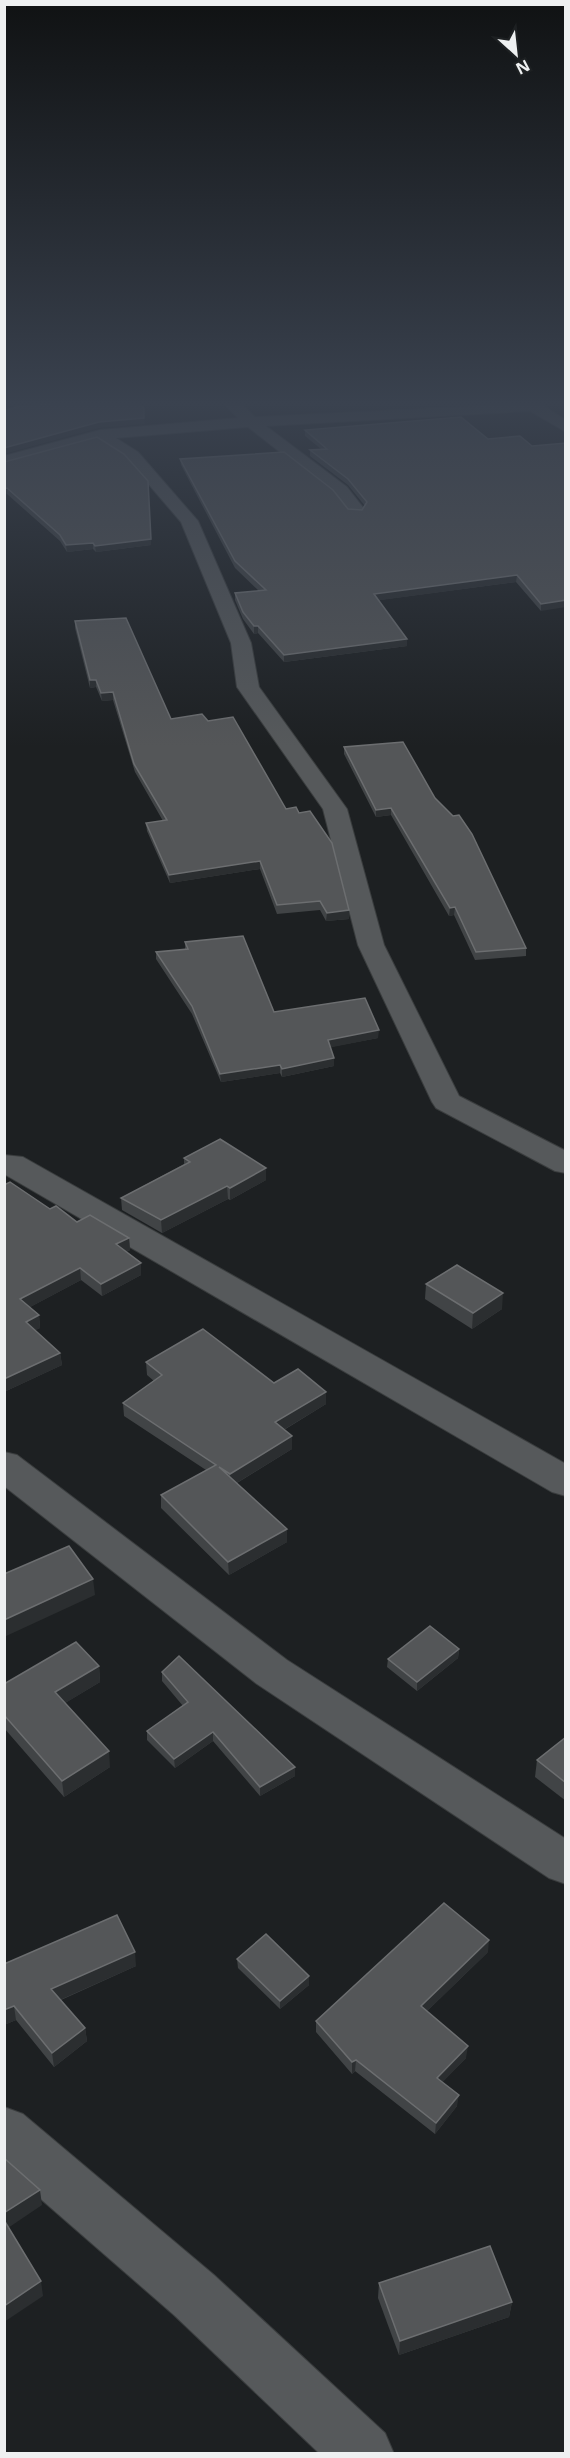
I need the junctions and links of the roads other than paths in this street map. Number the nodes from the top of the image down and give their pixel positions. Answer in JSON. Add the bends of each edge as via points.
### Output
{"nodes":[{"id":1,"x":186,"y":518,"type":"edge"},
{"id":2,"x":566,"y":1164,"type":"edge"},
{"id":3,"x":4,"y":1165,"type":"edge"},
{"id":4,"x":4,"y":1465,"type":"edge"},
{"id":5,"x":566,"y":1482,"type":"edge"},
{"id":6,"x":566,"y":1864,"type":"edge"},
{"id":7,"x":4,"y":2132,"type":"edge"},
{"id":8,"x":364,"y":2454,"type":"edge"}],
"edges":[{"from":1,"to":2,"type":"street","via":[[241,642],[248,687],[335,809],[371,945],[447,1102]]},
{"from":3,"to":5,"type":"street","via":[[12,1164]]},
{"from":4,"to":6,"type":"street","via":[[272,1672]]},
{"from":7,"to":8,"type":"street","via":[[194,2295]]}]}
